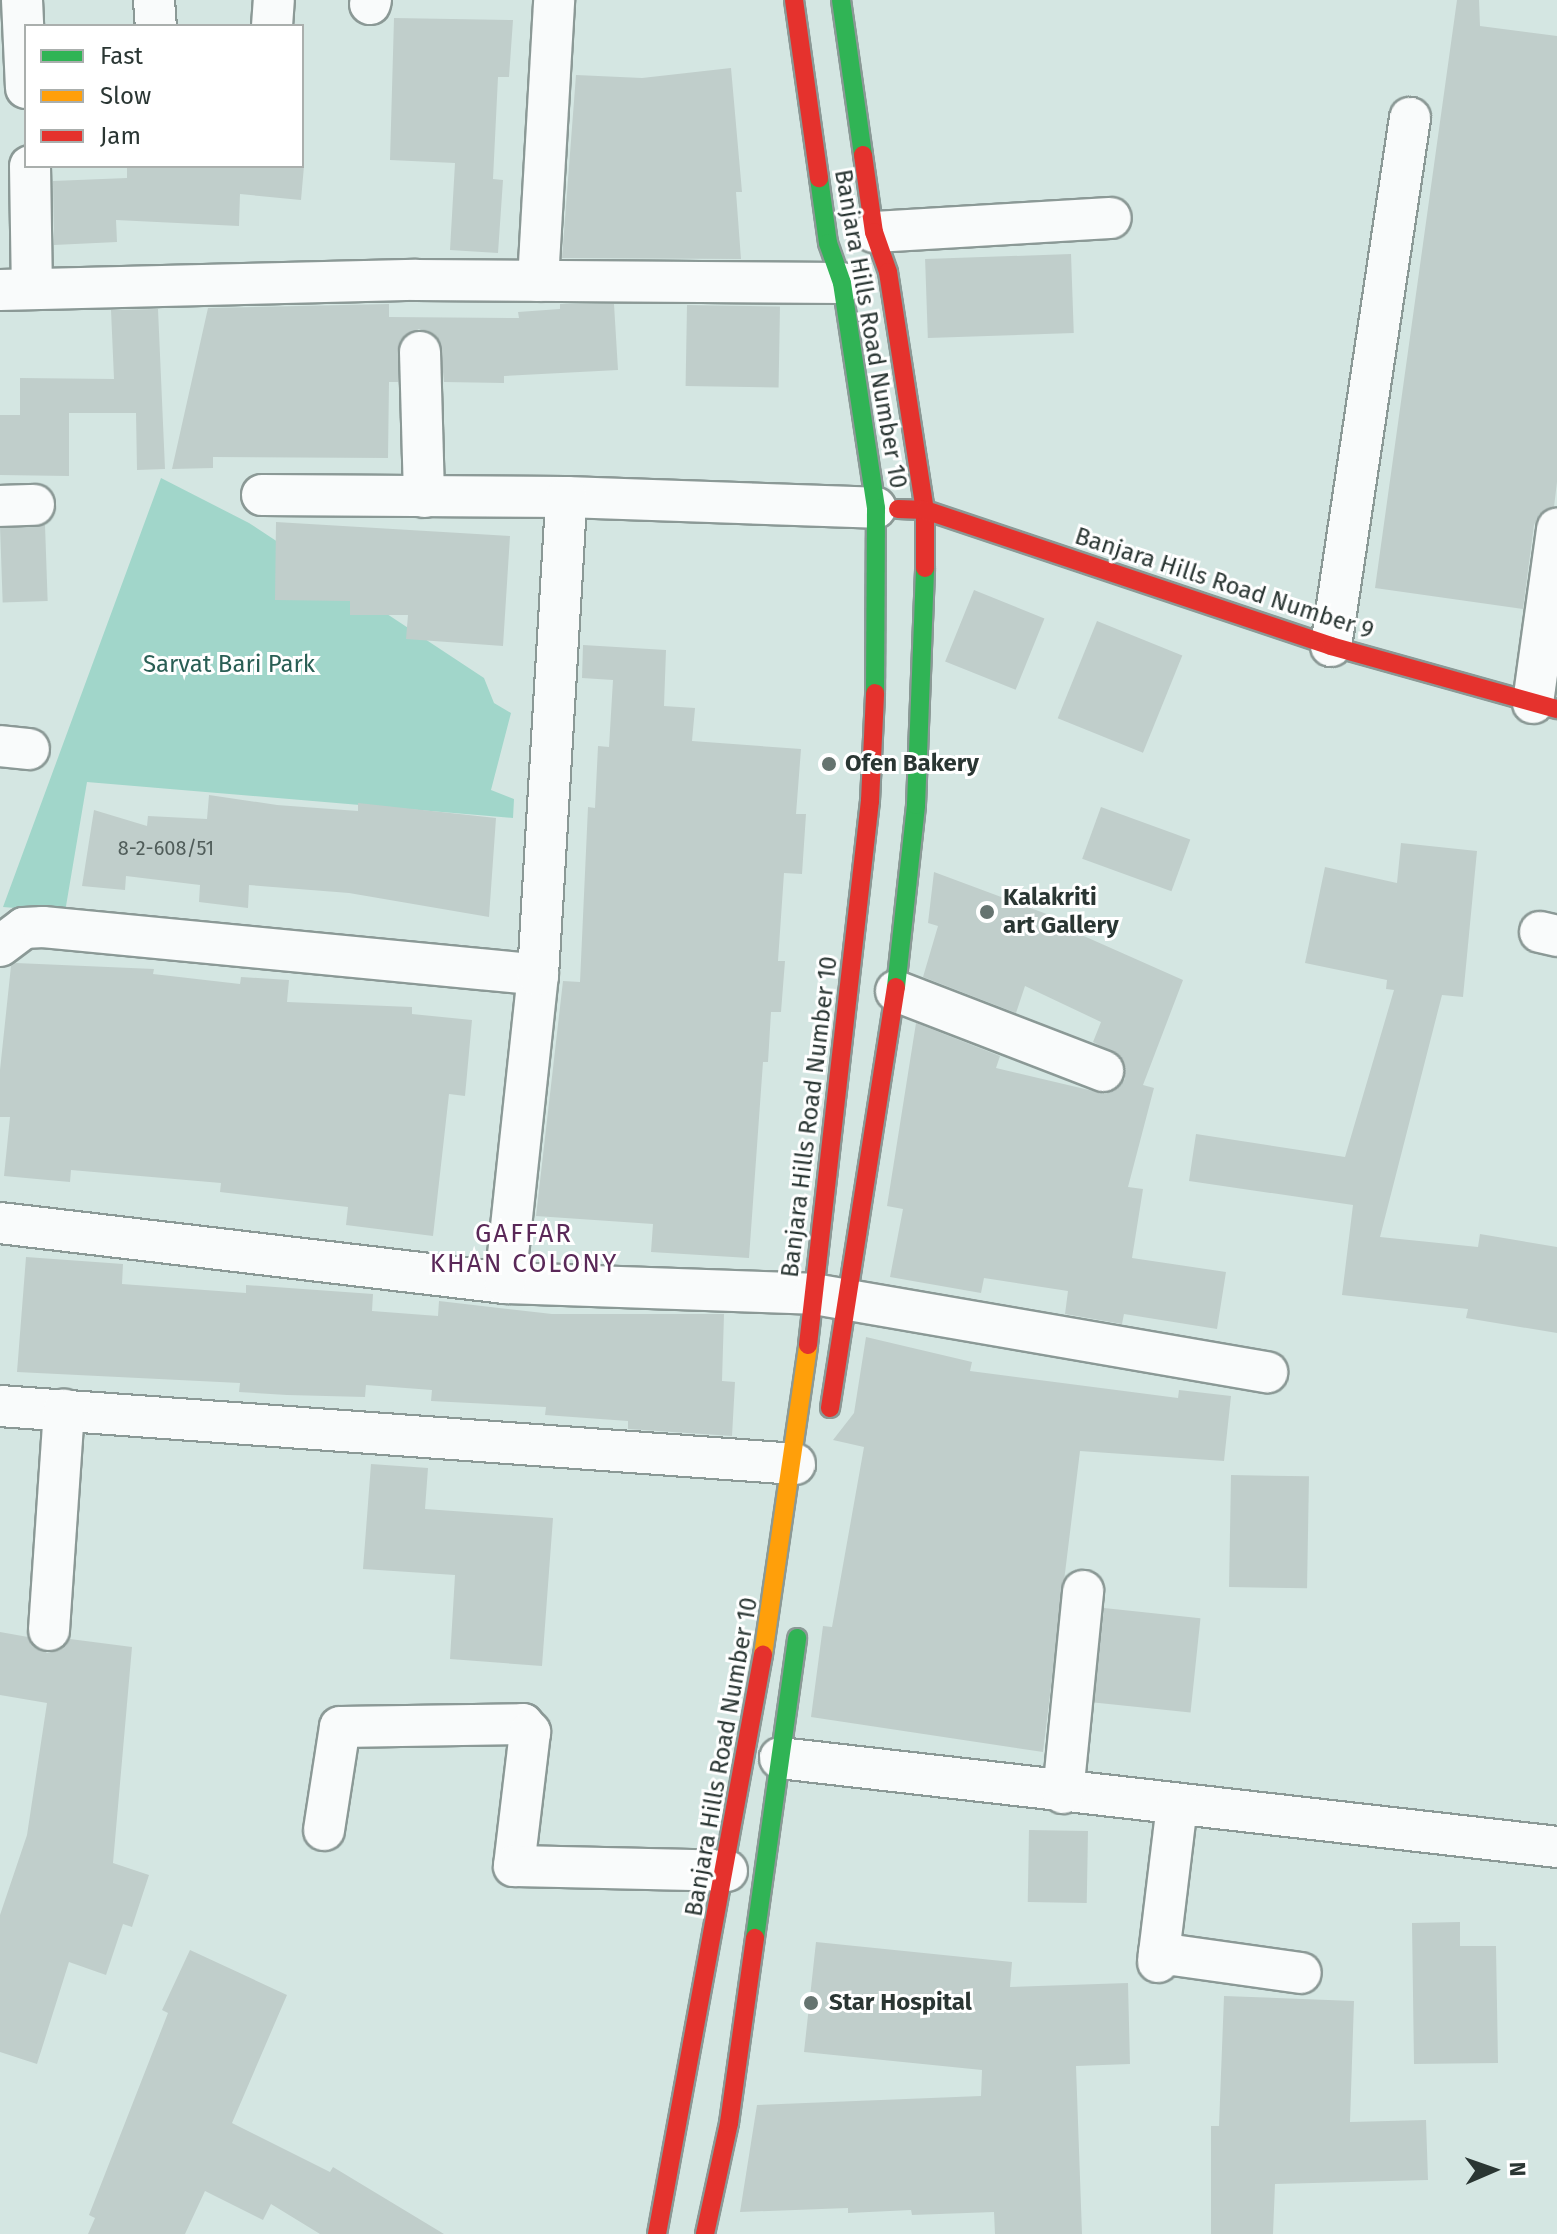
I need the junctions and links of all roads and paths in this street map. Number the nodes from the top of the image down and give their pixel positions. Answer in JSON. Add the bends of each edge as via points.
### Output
{"nodes":[{"id":1,"x":22,"y":0,"type":"edge"},
{"id":2,"x":154,"y":0,"type":"edge"},
{"id":3,"x":274,"y":0,"type":"edge"},
{"id":4,"x":554,"y":0,"type":"edge"},
{"id":5,"x":794,"y":0,"type":"edge"},
{"id":6,"x":841,"y":0,"type":"edge"},
{"id":7,"x":156,"y":24,"type":"edge"},
{"id":8,"x":272,"y":24,"type":"edge"},
{"id":9,"x":24,"y":44,"type":"edge"},
{"id":10,"x":1410,"y":118,"type":"dead end"},
{"id":11,"x":24,"y":167,"type":"edge"},
{"id":12,"x":29,"y":168,"type":"edge"},
{"id":13,"x":0,"y":169,"type":"edge"},
{"id":14,"x":1111,"y":218,"type":"dead end"},
{"id":15,"x":874,"y":232,"type":"junction"},
{"id":16,"x":538,"y":281,"type":"junction"},
{"id":17,"x":842,"y":283,"type":"junction"},
{"id":18,"x":16,"y":289,"type":"edge"},
{"id":19,"x":420,"y":352,"type":"dead end"},
{"id":20,"x":262,"y":495,"type":"dead end"},
{"id":21,"x":424,"y":497,"type":"junction"},
{"id":22,"x":566,"y":497,"type":"junction"},
{"id":23,"x":876,"y":508,"type":"junction"},
{"id":24,"x":925,"y":510,"type":"junction"},
{"id":25,"x":1557,"y":529,"type":"edge"},
{"id":26,"x":1331,"y":646,"type":"junction"},
{"id":27,"x":1545,"y":706,"type":"edge"},
{"id":28,"x":0,"y":946,"type":"edge"},
{"id":29,"x":538,"y":975,"type":"junction"},
{"id":30,"x":896,"y":991,"type":"junction"},
{"id":31,"x":1103,"y":1071,"type":"dead end"},
{"id":32,"x":0,"y":1223,"type":"edge"},
{"id":33,"x":505,"y":1283,"type":"junction"},
{"id":34,"x":830,"y":1296,"type":"junction"},
{"id":35,"x":1267,"y":1372,"type":"dead end"},
{"id":36,"x":0,"y":1406,"type":"edge"},
{"id":37,"x":64,"y":1410,"type":"junction"},
{"id":38,"x":826,"y":1433,"type":"dead end"},
{"id":39,"x":795,"y":1464,"type":"junction"},
{"id":40,"x":1083,"y":1591,"type":"dead end"},
{"id":41,"x":800,"y":1618,"type":"dead end"},
{"id":42,"x":49,"y":1630,"type":"dead end"},
{"id":43,"x":780,"y":1758,"type":"junction"},
{"id":44,"x":1063,"y":1793,"type":"junction"},
{"id":45,"x":1177,"y":1804,"type":"junction"},
{"id":46,"x":324,"y":1830,"type":"dead end"},
{"id":47,"x":1557,"y":1847,"type":"edge"},
{"id":48,"x":727,"y":1871,"type":"junction"},
{"id":49,"x":1301,"y":1973,"type":"dead end"},
{"id":50,"x":657,"y":2234,"type":"edge"},
{"id":51,"x":705,"y":2234,"type":"edge"}],
"edges":[{"from":1,"to":9,"type":"street"},
{"from":2,"to":7,"type":"street"},
{"from":3,"to":8,"type":"street"},
{"from":4,"to":16,"type":"street"},
{"from":5,"to":17,"type":"main road","name":"Banjara Hills Road Number 10","via":[[828,243]]},
{"from":6,"to":15,"type":"main road","name":"Banjara Hills Road Number 10"},
{"from":10,"to":26,"type":"street"},
{"from":11,"to":13,"type":"street"},
{"from":12,"to":18,"type":"street"},
{"from":14,"to":15,"type":"street"},
{"from":15,"to":24,"type":"main road","name":"Banjara Hills Road Number 10","via":[[888,272]]},
{"from":16,"to":17,"type":"street"},
{"from":16,"to":18,"type":"street"},
{"from":17,"to":23,"type":"main road","name":"Banjara Hills Road Number 10"},
{"from":19,"to":21,"type":"street"},
{"from":20,"to":21,"type":"street"},
{"from":21,"to":22,"type":"street"},
{"from":22,"to":23,"type":"street"},
{"from":22,"to":29,"type":"street"},
{"from":23,"to":24,"type":"main road","name":"Banjara Hills Road Number 9"},
{"from":23,"to":34,"type":"main road","name":"Banjara Hills Road Number 10","via":[[878,632],[870,801]]},
{"from":24,"to":26,"type":"main road","name":"Banjara Hills Road Number 9"},
{"from":24,"to":30,"type":"main road","name":"Banjara Hills Road Number 10","via":[[916,805]]},
{"from":25,"to":27,"type":"street"},
{"from":26,"to":27,"type":"main road","name":"Banjara Hills Road Number 9"},
{"from":28,"to":29,"type":"street","via":[[24,928],[43,927]]},
{"from":29,"to":33,"type":"street"},
{"from":30,"to":31,"type":"street"},
{"from":30,"to":34,"type":"main road","name":"Banjara Hills Road Number 10"},
{"from":32,"to":33,"type":"street"},
{"from":33,"to":34,"type":"street"},
{"from":34,"to":35,"type":"street"},
{"from":34,"to":38,"type":"main road","name":"Banjara Hills Road Number 10"},
{"from":34,"to":39,"type":"main road","name":"Banjara Hills Road Number 10"},
{"from":36,"to":37,"type":"street"},
{"from":37,"to":39,"type":"street"},
{"from":37,"to":42,"type":"street"},
{"from":39,"to":48,"type":"main road","name":"Banjara Hills Road Number 10"},
{"from":40,"to":44,"type":"street"},
{"from":41,"to":43,"type":"main road"},
{"from":43,"to":44,"type":"street"},
{"from":43,"to":51,"type":"main road","via":[[729,2123]]},
{"from":44,"to":45,"type":"street"},
{"from":45,"to":47,"type":"street"},
{"from":45,"to":49,"type":"street","via":[[1158,1957]]},
{"from":46,"to":48,"type":"street","via":[[340,1727],[523,1724],[530,1732],[514,1866]]},
{"from":48,"to":50,"type":"main road","name":"Banjara Hills Road Number 10"}]}
